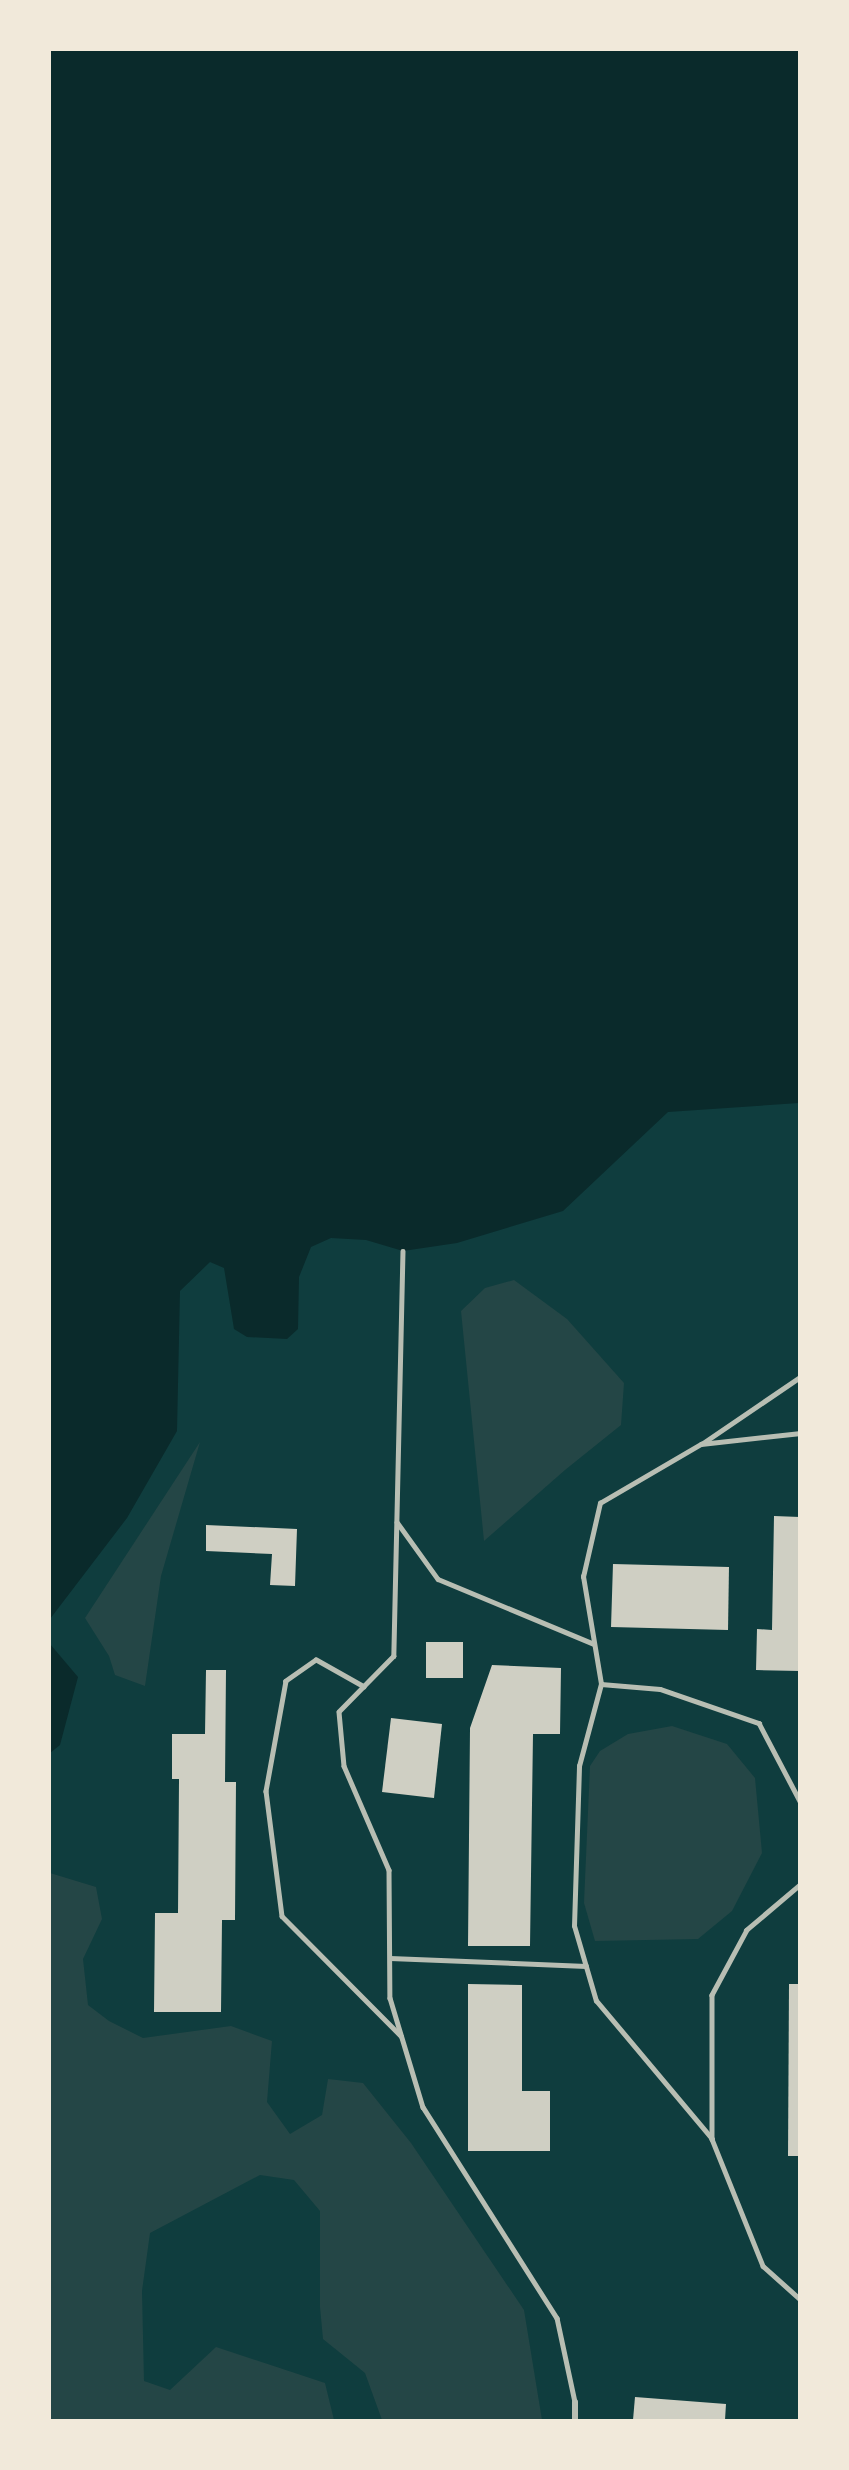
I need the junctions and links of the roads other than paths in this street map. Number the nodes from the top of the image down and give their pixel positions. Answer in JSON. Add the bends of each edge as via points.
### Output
{"nodes":[{"id":1,"x":404,"y":1251,"type":"dead end"},
{"id":2,"x":800,"y":1377,"type":"edge"},
{"id":3,"x":800,"y":1433,"type":"edge"},
{"id":4,"x":701,"y":1444,"type":"junction"},
{"id":5,"x":397,"y":1522,"type":"junction"},
{"id":6,"x":594,"y":1644,"type":"junction"},
{"id":7,"x":601,"y":1684,"type":"junction"},
{"id":8,"x":364,"y":1687,"type":"junction"},
{"id":9,"x":800,"y":1801,"type":"edge"},
{"id":10,"x":800,"y":1885,"type":"edge"},
{"id":11,"x":390,"y":1958,"type":"junction"},
{"id":12,"x":586,"y":1966,"type":"junction"},
{"id":13,"x":401,"y":2037,"type":"junction"},
{"id":14,"x":712,"y":2139,"type":"junction"},
{"id":15,"x":800,"y":2299,"type":"edge"},
{"id":16,"x":575,"y":2402,"type":"joint"},
{"id":17,"x":575,"y":2421,"type":"edge"}],
"edges":[{"from":1,"to":5,"type":"lane"},
{"from":2,"to":4,"type":"lane"},
{"from":3,"to":4,"type":"lane"},
{"from":4,"to":6,"type":"lane","via":[[600,1503],[583,1577]]},
{"from":5,"to":6,"type":"lane","via":[[438,1579]]},
{"from":5,"to":8,"type":"lane","via":[[394,1656]]},
{"from":6,"to":7,"type":"lane"},
{"from":7,"to":9,"type":"lane","via":[[660,1689],[759,1723]]},
{"from":7,"to":12,"type":"lane","via":[[579,1766],[574,1926]]},
{"from":8,"to":11,"type":"lane","via":[[339,1712],[344,1766],[389,1870]]},
{"from":8,"to":13,"type":"lane","via":[[316,1660],[286,1681],[266,1791],[282,1916]]},
{"from":10,"to":14,"type":"lane","via":[[747,1930],[712,1995]]},
{"from":11,"to":12,"type":"lane"},
{"from":11,"to":13,"type":"lane","via":[[390,1998]]},
{"from":12,"to":14,"type":"lane","via":[[596,2001]]},
{"from":13,"to":16,"type":"lane","via":[[423,2107],[557,2318]]},
{"from":14,"to":15,"type":"lane","via":[[763,2266]]},
{"from":16,"to":17,"type":"street"}]}
